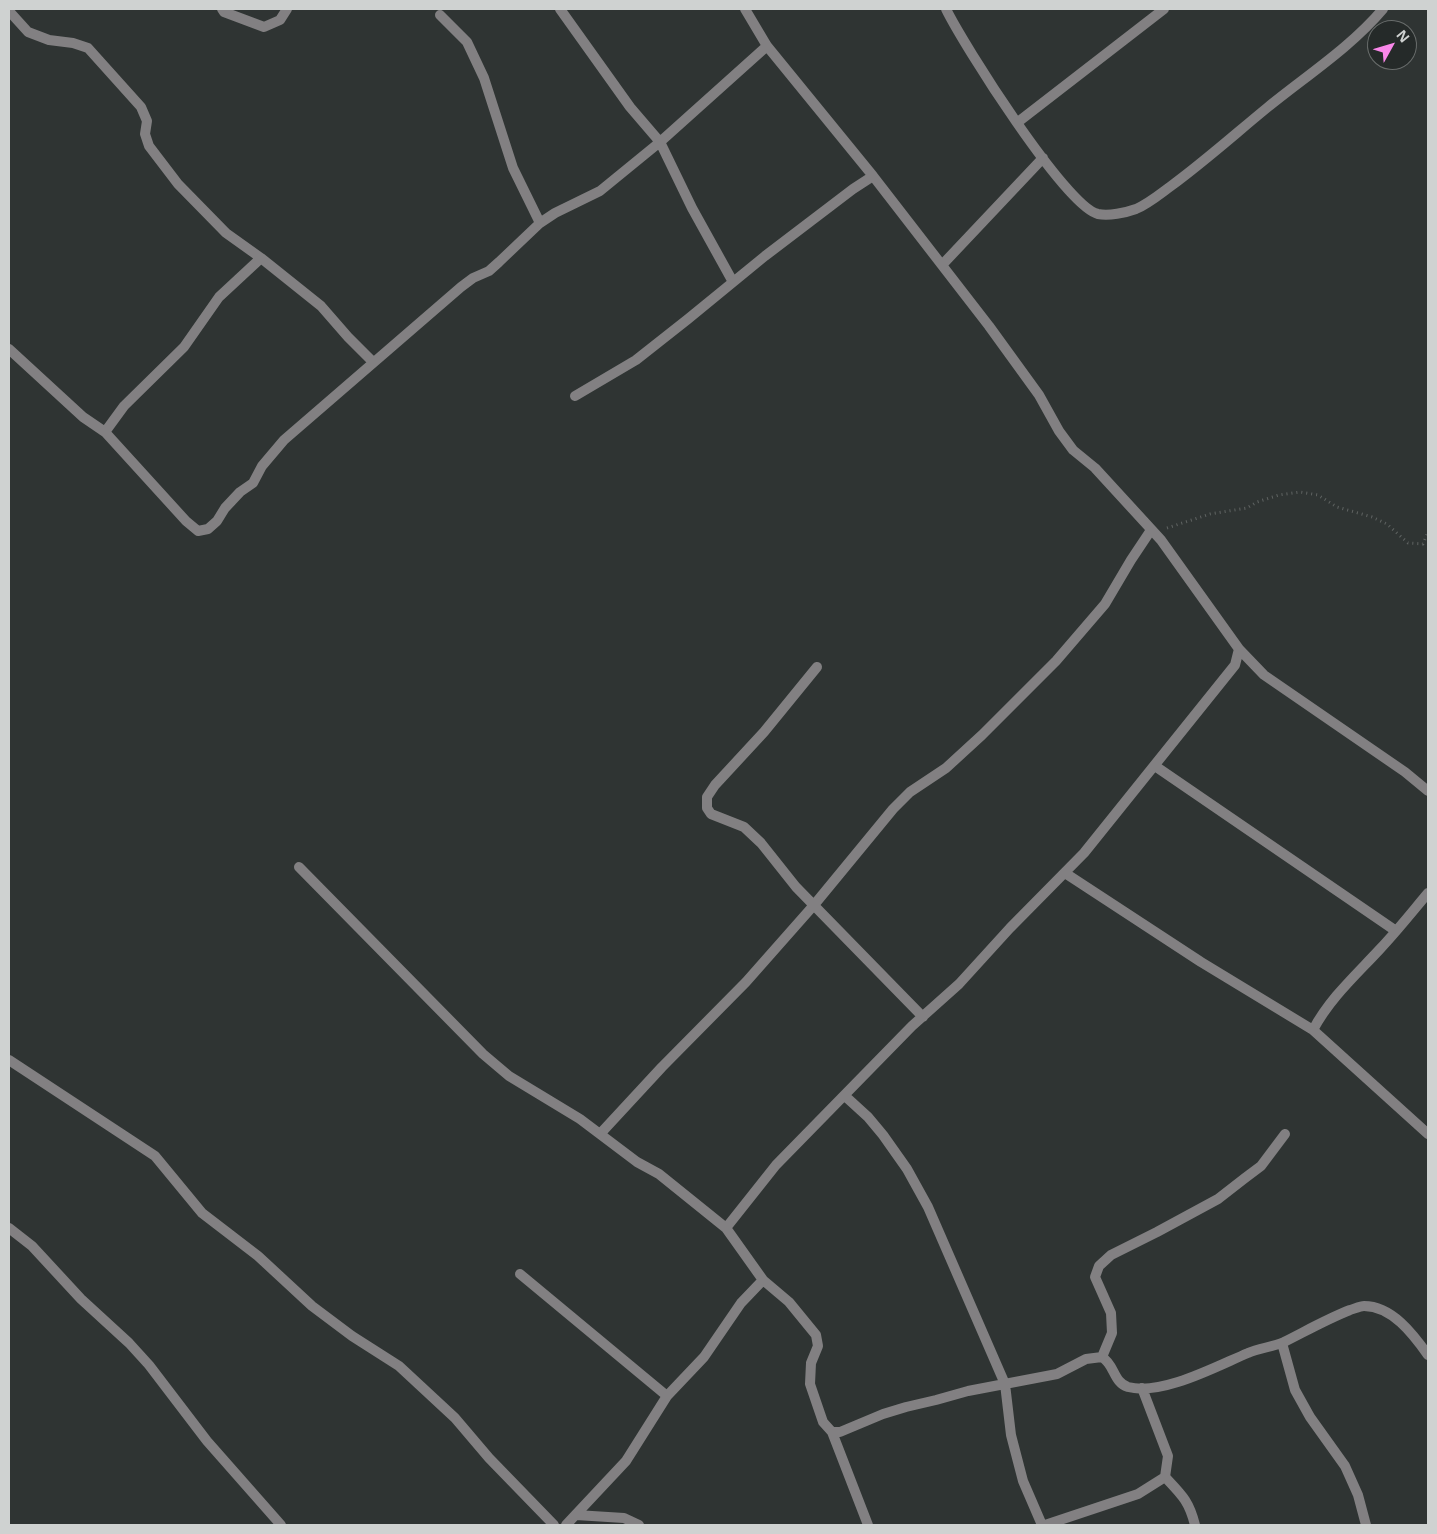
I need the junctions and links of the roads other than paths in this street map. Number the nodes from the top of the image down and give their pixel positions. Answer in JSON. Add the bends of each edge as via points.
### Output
{"nodes":[{"id":1,"x":222,"y":9,"type":"edge"},
{"id":2,"x":287,"y":9,"type":"edge"},
{"id":3,"x":560,"y":9,"type":"edge"},
{"id":4,"x":745,"y":9,"type":"edge"},
{"id":5,"x":946,"y":9,"type":"edge"},
{"id":6,"x":1164,"y":9,"type":"edge"},
{"id":7,"x":1383,"y":9,"type":"edge"},
{"id":8,"x":9,"y":11,"type":"edge"},
{"id":9,"x":440,"y":15,"type":"dead end"},
{"id":10,"x":767,"y":46,"type":"junction"},
{"id":11,"x":1018,"y":122,"type":"junction"},
{"id":12,"x":660,"y":142,"type":"junction"},
{"id":13,"x":1043,"y":158,"type":"junction"},
{"id":14,"x":873,"y":176,"type":"junction"},
{"id":15,"x":540,"y":223,"type":"junction"},
{"id":16,"x":261,"y":258,"type":"junction"},
{"id":17,"x":942,"y":265,"type":"junction"},
{"id":18,"x":733,"y":282,"type":"junction"},
{"id":19,"x":9,"y":349,"type":"edge"},
{"id":20,"x":374,"y":362,"type":"junction"},
{"id":21,"x":575,"y":396,"type":"dead end"},
{"id":22,"x":105,"y":432,"type":"junction"},
{"id":23,"x":1151,"y":530,"type":"junction"},
{"id":24,"x":1239,"y":650,"type":"junction"},
{"id":25,"x":817,"y":667,"type":"dead end"},
{"id":26,"x":1155,"y":766,"type":"junction"},
{"id":27,"x":1428,"y":791,"type":"edge"},
{"id":28,"x":299,"y":867,"type":"dead end"},
{"id":29,"x":1065,"y":873,"type":"junction"},
{"id":30,"x":1428,"y":893,"type":"edge"},
{"id":31,"x":814,"y":905,"type":"junction"},
{"id":32,"x":1396,"y":931,"type":"junction"},
{"id":33,"x":922,"y":1017,"type":"junction"},
{"id":34,"x":1313,"y":1030,"type":"junction"},
{"id":35,"x":9,"y":1060,"type":"edge"},
{"id":36,"x":844,"y":1096,"type":"junction"},
{"id":37,"x":600,"y":1134,"type":"junction"},
{"id":38,"x":1285,"y":1134,"type":"dead end"},
{"id":39,"x":1428,"y":1134,"type":"edge"},
{"id":40,"x":9,"y":1228,"type":"edge"},
{"id":41,"x":726,"y":1228,"type":"junction"},
{"id":42,"x":520,"y":1274,"type":"dead end"},
{"id":43,"x":763,"y":1280,"type":"junction"},
{"id":44,"x":1282,"y":1343,"type":"junction"},
{"id":45,"x":1428,"y":1355,"type":"edge"},
{"id":46,"x":1102,"y":1357,"type":"junction"},
{"id":47,"x":1005,"y":1384,"type":"junction"},
{"id":48,"x":1142,"y":1388,"type":"junction"},
{"id":49,"x":667,"y":1396,"type":"junction"},
{"id":50,"x":832,"y":1432,"type":"junction"},
{"id":51,"x":1165,"y":1477,"type":"junction"},
{"id":52,"x":576,"y":1515,"type":"junction"},
{"id":53,"x":281,"y":1525,"type":"edge"},
{"id":54,"x":554,"y":1525,"type":"edge"},
{"id":55,"x":566,"y":1525,"type":"edge"},
{"id":56,"x":639,"y":1525,"type":"edge"},
{"id":57,"x":868,"y":1525,"type":"edge"},
{"id":58,"x":1044,"y":1525,"type":"edge"},
{"id":59,"x":1195,"y":1525,"type":"edge"},
{"id":60,"x":1366,"y":1525,"type":"edge"}],
"edges":[{"from":1,"to":2,"type":"street","via":[[264,27],[280,20]]},
{"from":3,"to":12,"type":"street","via":[[630,107]]},
{"from":4,"to":10,"type":"street"},
{"from":5,"to":11,"type":"street","via":[[967,48]]},
{"from":6,"to":11,"type":"street"},
{"from":7,"to":13,"type":"street","via":[[1368,26],[1202,164],[1136,208],[1116,214],[1098,214],[1082,204]]},
{"from":8,"to":16,"type":"street","via":[[28,32],[48,40],[88,48],[142,107],[149,146],[178,184],[226,233]]},
{"from":9,"to":15,"type":"street","via":[[467,42],[484,78],[513,168]]},
{"from":10,"to":12,"type":"street"},
{"from":10,"to":14,"type":"street"},
{"from":11,"to":13,"type":"street"},
{"from":12,"to":15,"type":"street","via":[[600,191]]},
{"from":12,"to":18,"type":"street"},
{"from":13,"to":17,"type":"street"},
{"from":14,"to":17,"type":"street"},
{"from":14,"to":18,"type":"street"},
{"from":15,"to":20,"type":"street","via":[[489,271],[461,287]]},
{"from":16,"to":20,"type":"street","via":[[322,306]]},
{"from":16,"to":22,"type":"street","via":[[219,297],[184,348],[124,406]]},
{"from":17,"to":23,"type":"street","via":[[1039,395],[1059,431]]},
{"from":18,"to":21,"type":"street","via":[[636,360]]},
{"from":19,"to":22,"type":"street"},
{"from":20,"to":22,"type":"street","via":[[284,440],[262,466],[253,483],[240,492],[217,521],[198,531]]},
{"from":23,"to":24,"type":"street"},
{"from":23,"to":31,"type":"street","via":[[1105,604],[1056,661],[946,768],[910,792],[893,809]]},
{"from":24,"to":26,"type":"street","via":[[1235,665]]},
{"from":24,"to":27,"type":"street","via":[[1264,675]]},
{"from":25,"to":31,"type":"street","via":[[707,797],[707,808],[711,814],[744,827]]},
{"from":26,"to":29,"type":"street"},
{"from":26,"to":32,"type":"street"},
{"from":28,"to":37,"type":"street","via":[[483,1054],[509,1076]]},
{"from":29,"to":33,"type":"street","via":[[960,984]]},
{"from":29,"to":34,"type":"street"},
{"from":30,"to":32,"type":"street"},
{"from":31,"to":33,"type":"street"},
{"from":31,"to":37,"type":"street","via":[[746,982]]},
{"from":32,"to":34,"type":"street","via":[[1336,996]]},
{"from":33,"to":36,"type":"street"},
{"from":34,"to":39,"type":"street"},
{"from":35,"to":54,"type":"street","via":[[155,1156],[202,1212],[258,1256],[312,1306],[399,1366],[455,1418]]},
{"from":36,"to":41,"type":"street","via":[[776,1165]]},
{"from":36,"to":47,"type":"street","via":[[884,1135],[907,1169],[928,1207]]},
{"from":37,"to":41,"type":"street","via":[[659,1174]]},
{"from":38,"to":46,"type":"street","via":[[1261,1166],[1218,1198],[1111,1255],[1099,1266],[1095,1277],[1111,1313],[1112,1333]]},
{"from":40,"to":53,"type":"street","via":[[32,1246],[82,1300],[129,1343],[207,1441]]},
{"from":41,"to":43,"type":"street"},
{"from":42,"to":49,"type":"street"},
{"from":43,"to":49,"type":"street","via":[[741,1303],[704,1357]]},
{"from":43,"to":50,"type":"street","via":[[789,1302],[816,1335],[818,1346],[811,1363],[810,1384],[823,1422]]},
{"from":44,"to":45,"type":"street","via":[[1324,1320],[1363,1305],[1384,1310],[1411,1332]]},
{"from":44,"to":48,"type":"street","via":[[1249,1352],[1191,1377],[1155,1388]]},
{"from":44,"to":60,"type":"street","via":[[1295,1390],[1310,1418],[1345,1466],[1358,1495]]},
{"from":46,"to":47,"type":"street","via":[[1086,1359],[1057,1374]]},
{"from":46,"to":48,"type":"street","via":[[1108,1361],[1119,1382]]},
{"from":47,"to":50,"type":"street","via":[[906,1407],[840,1432]]},
{"from":47,"to":58,"type":"street","via":[[1011,1435],[1023,1481]]},
{"from":48,"to":51,"type":"street","via":[[1168,1456]]},
{"from":49,"to":52,"type":"street","via":[[626,1461]]},
{"from":50,"to":57,"type":"street"},
{"from":51,"to":58,"type":"street","via":[[1138,1494]]},
{"from":51,"to":59,"type":"street","via":[[1191,1508]]},
{"from":52,"to":55,"type":"street"},
{"from":52,"to":56,"type":"street","via":[[624,1518]]}]}
